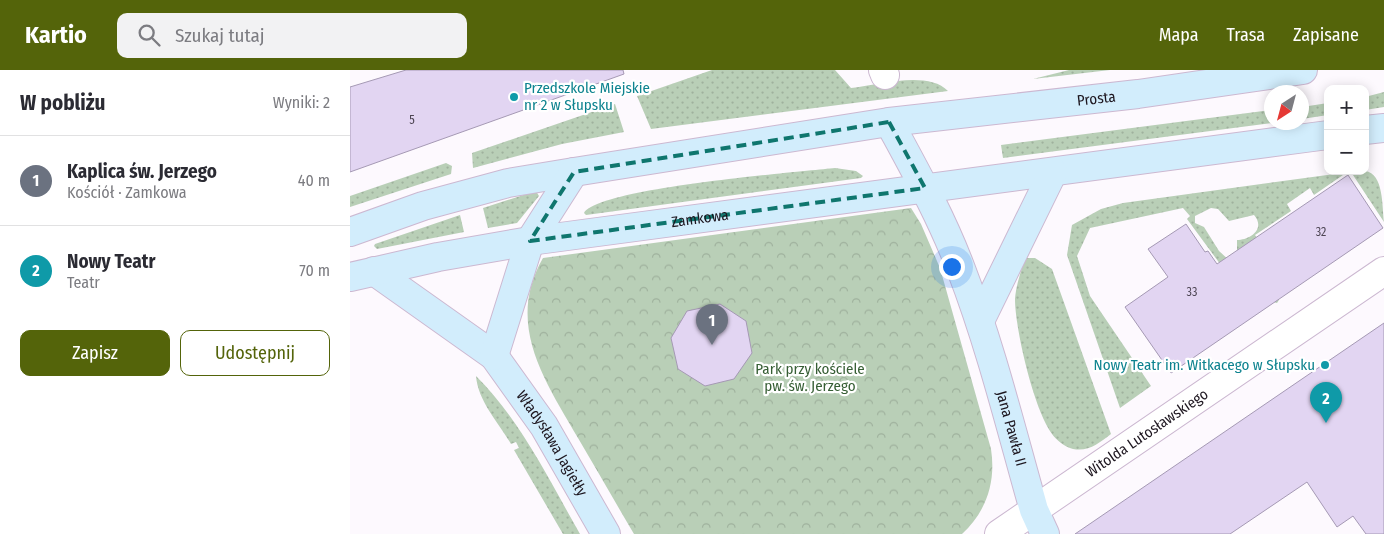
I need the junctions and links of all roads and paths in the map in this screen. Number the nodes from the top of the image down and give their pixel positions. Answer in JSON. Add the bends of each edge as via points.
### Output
{"nodes":[{"id":1,"x":1303,"y":70,"type":"edge"},
{"id":2,"x":889,"y":122,"type":"junction"},
{"id":3,"x":1384,"y":128,"type":"edge"},
{"id":4,"x":1369,"y":130,"type":"edge"},
{"id":5,"x":1324,"y":136,"type":"edge"},
{"id":6,"x":574,"y":172,"type":"junction"},
{"id":7,"x":1053,"y":172,"type":"junction"},
{"id":8,"x":925,"y":188,"type":"junction"},
{"id":9,"x":350,"y":232,"type":"edge"},
{"id":10,"x":530,"y":241,"type":"junction"},
{"id":11,"x":1384,"y":271,"type":"edge"},
{"id":12,"x":362,"y":274,"type":"edge"},
{"id":13,"x":980,"y":321,"type":"junction"},
{"id":14,"x":494,"y":356,"type":"junction"},
{"id":15,"x":1039,"y":522,"type":"edge"},
{"id":16,"x":606,"y":534,"type":"edge"},
{"id":17,"x":999,"y":534,"type":"edge"}],
"edges":[{"from":1,"to":2,"type":"main road","name":"Prosta","via":[[1138,94]]},
{"from":2,"to":6,"type":"main road"},
{"from":2,"to":8,"type":"main road","name":"Jana Pawła II"},
{"from":3,"to":4,"type":"main road"},
{"from":5,"to":7,"type":"main road"},
{"from":6,"to":9,"type":"main road","via":[[508,184],[423,206]]},
{"from":6,"to":10,"type":"main road"},
{"from":7,"to":8,"type":"main road","name":"Zamkowa"},
{"from":7,"to":13,"type":"main road"},
{"from":8,"to":10,"type":"main road","name":"Zamkowa"},
{"from":8,"to":13,"type":"main road","name":"Jana Pawła II","via":[[960,266]]},
{"from":10,"to":12,"type":"main road","name":"Zamkowa","via":[[438,256]]},
{"from":10,"to":14,"type":"main road"},
{"from":11,"to":15,"type":"street","name":"Witolda Lutosławskiego"},
{"from":12,"to":14,"type":"main road","name":"Władysława Jagiełły"},
{"from":13,"to":15,"type":"main road","name":"Jana Pawła II"},
{"from":14,"to":16,"type":"main road","name":"Władysława Jagiełły","via":[[544,426]]},
{"from":15,"to":17,"type":"street","name":"Witolda Lutosławskiego"}]}
